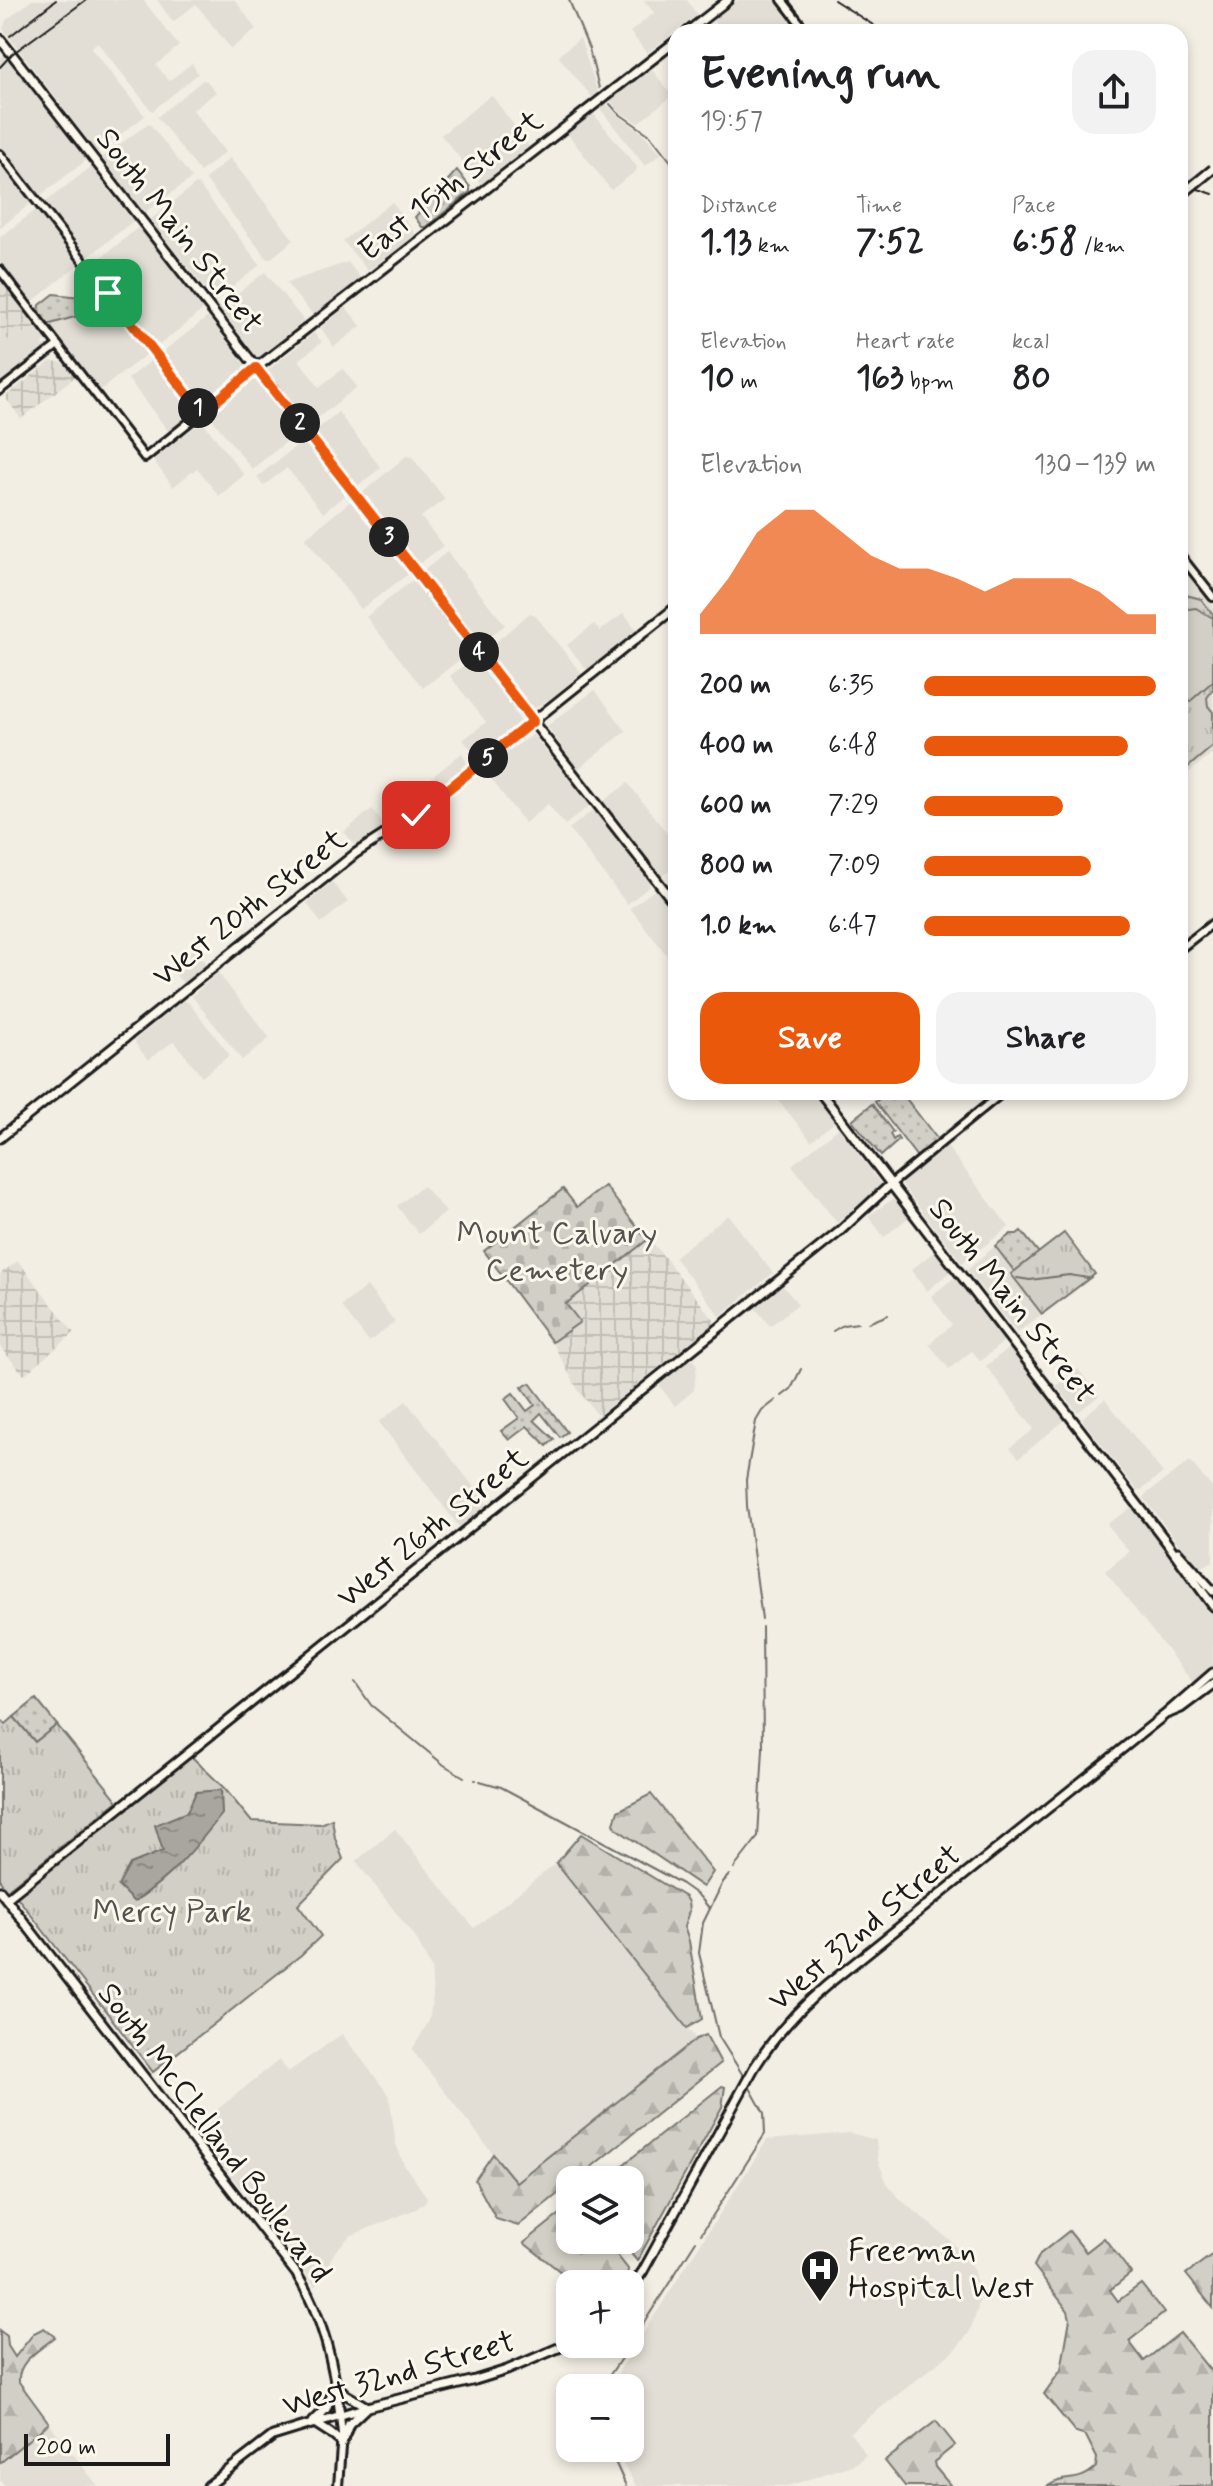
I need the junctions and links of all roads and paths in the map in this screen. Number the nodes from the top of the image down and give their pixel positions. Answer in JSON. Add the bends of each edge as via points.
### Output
{"nodes":[{"id":1,"x":728,"y":0,"type":"edge"},
{"id":2,"x":782,"y":0,"type":"edge"},
{"id":3,"x":697,"y":24,"type":"edge"},
{"id":4,"x":801,"y":24,"type":"edge"},
{"id":5,"x":0,"y":39,"type":"edge"},
{"id":6,"x":668,"y":47,"type":"edge"},
{"id":7,"x":0,"y":154,"type":"edge"},
{"id":8,"x":1213,"y":169,"type":"edge"},
{"id":9,"x":1188,"y":189,"type":"edge"},
{"id":10,"x":0,"y":270,"type":"edge"},
{"id":11,"x":58,"y":345,"type":"junction"},
{"id":12,"x":256,"y":368,"type":"junction"},
{"id":13,"x":0,"y":390,"type":"edge"},
{"id":14,"x":202,"y":413,"type":"junction"},
{"id":15,"x":1188,"y":565,"type":"edge"},
{"id":16,"x":1213,"y":597,"type":"edge"},
{"id":17,"x":668,"y":613,"type":"edge"},
{"id":18,"x":533,"y":721,"type":"junction"},
{"id":19,"x":668,"y":895,"type":"edge"},
{"id":20,"x":1213,"y":923,"type":"edge"},
{"id":21,"x":1188,"y":943,"type":"edge"},
{"id":22,"x":826,"y":1100,"type":"edge"},
{"id":23,"x":993,"y":1100,"type":"edge"},
{"id":24,"x":0,"y":1138,"type":"edge"},
{"id":25,"x":891,"y":1184,"type":"junction"},
{"id":26,"x":1165,"y":1540,"type":"junction"},
{"id":27,"x":1213,"y":1591,"type":"edge"},
{"id":28,"x":1213,"y":1606,"type":"edge"},
{"id":29,"x":1213,"y":1673,"type":"edge"},
{"id":30,"x":1213,"y":1684,"type":"edge"},
{"id":31,"x":1167,"y":1713,"type":"junction"},
{"id":32,"x":0,"y":1891,"type":"edge"},
{"id":33,"x":3,"y":1901,"type":"edge"},
{"id":34,"x":644,"y":2270,"type":"edge"},
{"id":35,"x":556,"y":2350,"type":"edge"},
{"id":36,"x":336,"y":2384,"type":"junction"},
{"id":37,"x":367,"y":2407,"type":"junction"},
{"id":38,"x":340,"y":2415,"type":"junction"},
{"id":39,"x":313,"y":2422,"type":"junction"},
{"id":40,"x":342,"y":2443,"type":"junction"},
{"id":41,"x":208,"y":2486,"type":"edge"},
{"id":42,"x":338,"y":2486,"type":"edge"}],
"edges":[{"from":1,"to":3,"type":"main road"},
{"from":2,"to":4,"type":"street"},
{"from":5,"to":12,"type":"main road","name":"South Main Street"},
{"from":6,"to":12,"type":"main road","name":"East 15th Street"},
{"from":7,"to":14,"type":"street"},
{"from":8,"to":9,"type":"main road","bridge":true},
{"from":10,"to":11,"type":"street"},
{"from":11,"to":13,"type":"street"},
{"from":11,"to":14,"type":"street","via":[[145,458]]},
{"from":12,"to":14,"type":"street"},
{"from":12,"to":18,"type":"main road","name":"South Main Street"},
{"from":15,"to":16,"type":"street"},
{"from":17,"to":18,"type":"main road","name":"West 20th Street"},
{"from":18,"to":19,"type":"main road","name":"South Main Street"},
{"from":18,"to":24,"type":"main road","name":"West 20th Street","via":[[421,811],[356,853]]},
{"from":20,"to":21,"type":"street"},
{"from":22,"to":25,"type":"main road","name":"South Main Street"},
{"from":23,"to":25,"type":"street"},
{"from":25,"to":26,"type":"main road","name":"South Main Street"},
{"from":25,"to":33,"type":"main road","name":"West 26th Street","via":[[839,1232]]},
{"from":26,"to":27,"type":"main road","name":"South Main Street"},
{"from":26,"to":28,"type":"main road","name":"South Main Street"},
{"from":29,"to":31,"type":"main road","name":"West 32nd Street"},
{"from":30,"to":31,"type":"main road"},
{"from":31,"to":34,"type":"main road","name":"West 32nd Street","via":[[791,2017],[754,2068]]},
{"from":32,"to":33,"type":"main road","name":"South McClelland Boulevard"},
{"from":33,"to":36,"type":"main road","name":"South McClelland Boulevard","via":[[291,2266],[326,2339]]},
{"from":35,"to":37,"type":"main road","name":"West 32nd Street","via":[[475,2380]]},
{"from":36,"to":37,"type":"main road"},
{"from":36,"to":38,"type":"main road","name":"South McClelland Boulevard"},
{"from":36,"to":39,"type":"main road","via":[[326,2409]]},
{"from":37,"to":38,"type":"main road","name":"West 32nd Street"},
{"from":37,"to":40,"type":"main road","via":[[349,2424]]},
{"from":38,"to":39,"type":"main road","name":"West 32nd Street"},
{"from":38,"to":40,"type":"street"},
{"from":39,"to":40,"type":"main road"},
{"from":39,"to":41,"type":"main road","name":"West 32nd Street","via":[[271,2437]]},
{"from":40,"to":42,"type":"street"}]}
